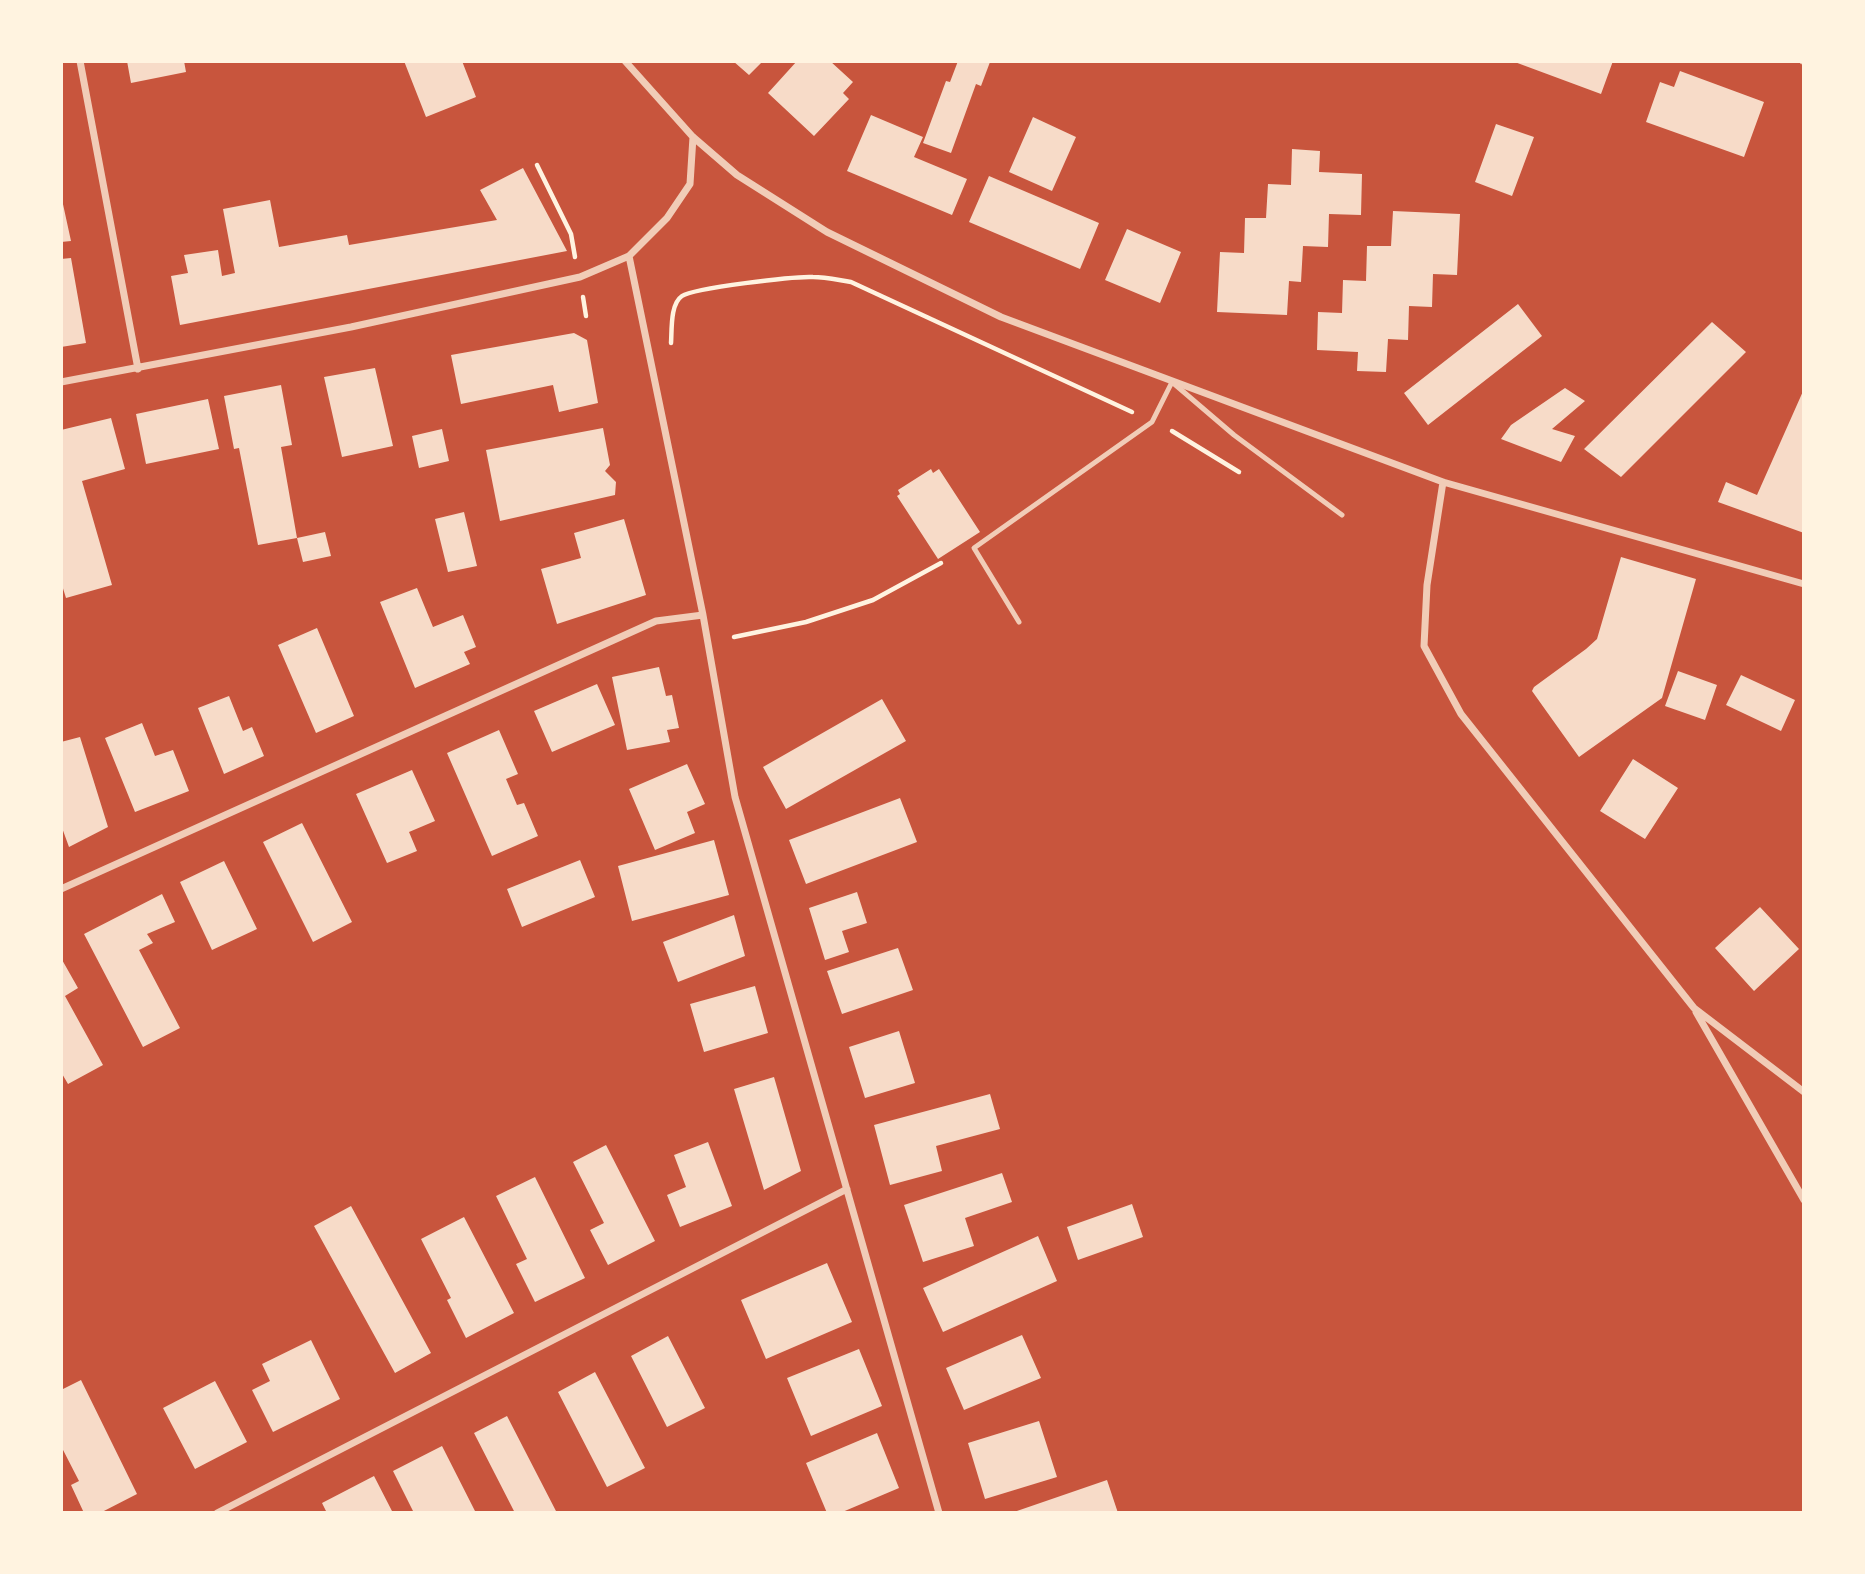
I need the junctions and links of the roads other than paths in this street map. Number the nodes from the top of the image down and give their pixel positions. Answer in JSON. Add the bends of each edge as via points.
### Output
{"nodes":[{"id":1,"x":80,"y":61,"type":"edge"},
{"id":2,"x":625,"y":61,"type":"edge"},
{"id":3,"x":693,"y":137,"type":"junction"},
{"id":4,"x":629,"y":256,"type":"junction"},
{"id":5,"x":138,"y":369,"type":"junction"},
{"id":6,"x":61,"y":382,"type":"edge"},
{"id":7,"x":1172,"y":382,"type":"junction"},
{"id":8,"x":1443,"y":482,"type":"junction"},
{"id":9,"x":1342,"y":515,"type":"dead end"},
{"id":10,"x":1804,"y":584,"type":"edge"},
{"id":11,"x":703,"y":615,"type":"junction"},
{"id":12,"x":1019,"y":622,"type":"dead end"},
{"id":13,"x":61,"y":889,"type":"edge"},
{"id":14,"x":1694,"y":1008,"type":"junction"},
{"id":15,"x":1804,"y":1092,"type":"edge"},
{"id":16,"x":847,"y":1189,"type":"junction"},
{"id":17,"x":1804,"y":1200,"type":"edge"},
{"id":18,"x":217,"y":1513,"type":"edge"},
{"id":19,"x":939,"y":1513,"type":"edge"}],
"edges":[{"from":1,"to":5,"type":"street"},
{"from":2,"to":3,"type":"street"},
{"from":3,"to":4,"type":"street","via":[[690,184],[667,218]]},
{"from":3,"to":7,"type":"street","via":[[737,175],[827,232],[1002,317]]},
{"from":4,"to":5,"type":"street","via":[[580,277]]},
{"from":4,"to":11,"type":"street"},
{"from":5,"to":6,"type":"street"},
{"from":7,"to":8,"type":"street"},
{"from":7,"to":9,"type":"lane","via":[[1234,435]]},
{"from":7,"to":12,"type":"lane","via":[[1152,422],[974,548]]},
{"from":8,"to":10,"type":"street"},
{"from":8,"to":14,"type":"street","via":[[1427,584],[1424,646],[1461,714]]},
{"from":11,"to":13,"type":"street","via":[[656,621]]},
{"from":11,"to":16,"type":"street","via":[[735,797]]},
{"from":14,"to":15,"type":"street"},
{"from":14,"to":17,"type":"street"},
{"from":16,"to":18,"type":"street"},
{"from":16,"to":19,"type":"street"}]}
